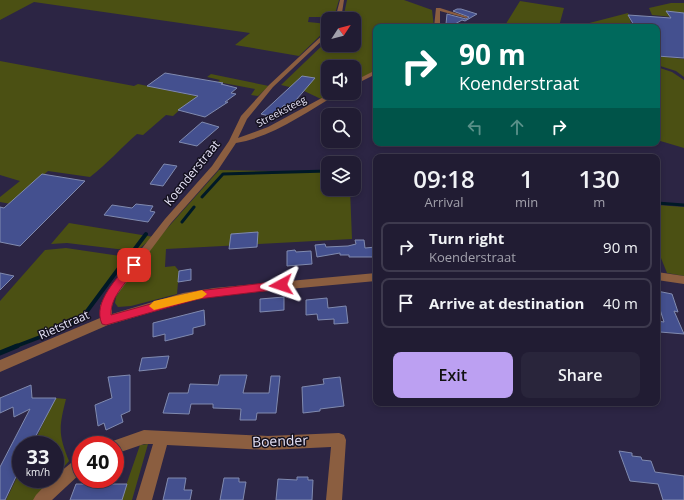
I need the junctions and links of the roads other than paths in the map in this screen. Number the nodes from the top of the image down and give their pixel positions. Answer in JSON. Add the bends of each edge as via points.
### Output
{"nodes":[{"id":1,"x":342,"y":0,"type":"edge"},
{"id":2,"x":339,"y":12,"type":"edge"},
{"id":3,"x":466,"y":17,"type":"dead end"},
{"id":4,"x":437,"y":24,"type":"edge"},
{"id":5,"x":321,"y":39,"type":"edge"},
{"id":6,"x":373,"y":74,"type":"edge"},
{"id":7,"x":361,"y":80,"type":"edge"},
{"id":8,"x":323,"y":100,"type":"edge"},
{"id":9,"x":233,"y":141,"type":"junction"},
{"id":10,"x":660,"y":276,"type":"edge"},
{"id":11,"x":373,"y":277,"type":"edge"},
{"id":12,"x":684,"y":280,"type":"edge"},
{"id":13,"x":106,"y":321,"type":"junction"},
{"id":14,"x":0,"y":366,"type":"edge"},
{"id":15,"x":162,"y":437,"type":"junction"},
{"id":16,"x":124,"y":444,"type":"edge"},
{"id":17,"x":72,"y":471,"type":"edge"},
{"id":18,"x":41,"y":500,"type":"edge"},
{"id":19,"x":144,"y":500,"type":"edge"},
{"id":20,"x":334,"y":500,"type":"edge"}],
"edges":[{"from":1,"to":2,"type":"street"},
{"from":3,"to":4,"type":"street","via":[[438,9]]},
{"from":5,"to":9,"type":"street","name":"Koenderstraat","via":[[271,86],[244,118]]},
{"from":6,"to":7,"type":"street"},
{"from":8,"to":9,"type":"street","name":"Streeksteeg","via":[[258,135]]},
{"from":9,"to":13,"type":"street","name":"Koenderstraat","via":[[215,168],[168,220],[110,297],[106,306]]},
{"from":10,"to":12,"type":"street"},
{"from":11,"to":13,"type":"street","name":"Rietstraat","via":[[214,292],[183,298]]},
{"from":13,"to":14,"type":"street","name":"Rietstraat"},
{"from":15,"to":16,"type":"street","name":"Boender","via":[[144,437]]},
{"from":15,"to":19,"type":"street"},
{"from":15,"to":20,"type":"street","name":"Boender","via":[[268,443],[339,440]]},
{"from":17,"to":18,"type":"street"}]}
